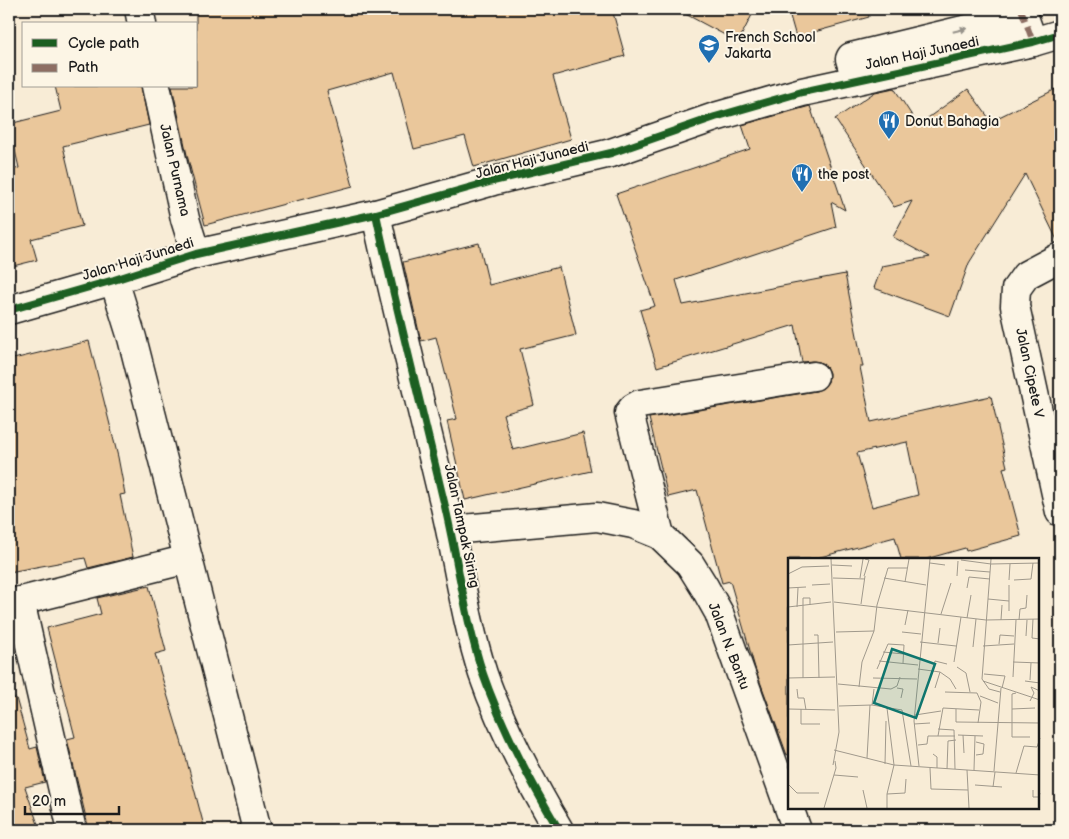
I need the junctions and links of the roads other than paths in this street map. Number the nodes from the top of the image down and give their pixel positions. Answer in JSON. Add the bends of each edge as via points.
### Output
{"nodes":[{"id":1,"x":138,"y":9,"type":"edge"},
{"id":2,"x":1021,"y":9,"type":"edge"},
{"id":3,"x":141,"y":22,"type":"edge"},
{"id":4,"x":1060,"y":34,"type":"edge"},
{"id":5,"x":1033,"y":42,"type":"junction"},
{"id":6,"x":156,"y":88,"type":"edge"},
{"id":7,"x":376,"y":214,"type":"junction"},
{"id":8,"x":196,"y":254,"type":"junction"},
{"id":9,"x":1060,"y":258,"type":"edge"},
{"id":10,"x":114,"y":280,"type":"junction"},
{"id":11,"x":9,"y":310,"type":"edge"},
{"id":12,"x":814,"y":376,"type":"dead end"},
{"id":13,"x":1060,"y":512,"type":"edge"},
{"id":14,"x":451,"y":530,"type":"junction"},
{"id":15,"x":660,"y":535,"type":"junction"},
{"id":16,"x":188,"y":559,"type":"junction"},
{"id":17,"x":14,"y":602,"type":"edge"},
{"id":18,"x":788,"y":808,"type":"edge"},
{"id":19,"x":788,"y":809,"type":"edge"},
{"id":20,"x":72,"y":830,"type":"edge"},
{"id":21,"x":257,"y":830,"type":"edge"},
{"id":22,"x":559,"y":830,"type":"edge"},
{"id":23,"x":796,"y":830,"type":"edge"}],
"edges":[{"from":1,"to":3,"type":"street"},
{"from":2,"to":5,"type":"street"},
{"from":4,"to":5,"type":"street","name":"Jalan Haji Junaedi"},
{"from":5,"to":7,"type":"street","name":"Jalan Haji Junaedi","via":[[802,92],[715,117],[611,153],[493,181]]},
{"from":6,"to":8,"type":"street","name":"Jalan Purnama","via":[[185,219]]},
{"from":7,"to":8,"type":"street","name":"Jalan Haji Junaedi"},
{"from":7,"to":14,"type":"street","name":"Jalan Tampak Siring"},
{"from":8,"to":10,"type":"street","name":"Jalan Haji Junaedi"},
{"from":9,"to":13,"type":"street","name":"Jalan Cipete V","via":[[1026,275],[1016,289],[1015,306]]},
{"from":10,"to":11,"type":"street","name":"Jalan Haji Junaedi"},
{"from":10,"to":16,"type":"street","name":"Jalan Haji Junaedi","via":[[132,338]]},
{"from":12,"to":15,"type":"street","via":[[640,404],[633,408],[630,413]]},
{"from":14,"to":15,"type":"street","name":"Jalan N. Bantu","via":[[597,517],[633,524]]},
{"from":14,"to":22,"type":"street","name":"Jalan Tampak Siring","via":[[483,674],[534,787]]},
{"from":15,"to":18,"type":"street","name":"Jalan N. Bantu","via":[[690,564],[718,613]]},
{"from":16,"to":17,"type":"street"},
{"from":16,"to":21,"type":"street","name":"Jalan Haji Junaedi"},
{"from":17,"to":20,"type":"street"},
{"from":19,"to":23,"type":"street","name":"Jalan N. Bantu"}]}
